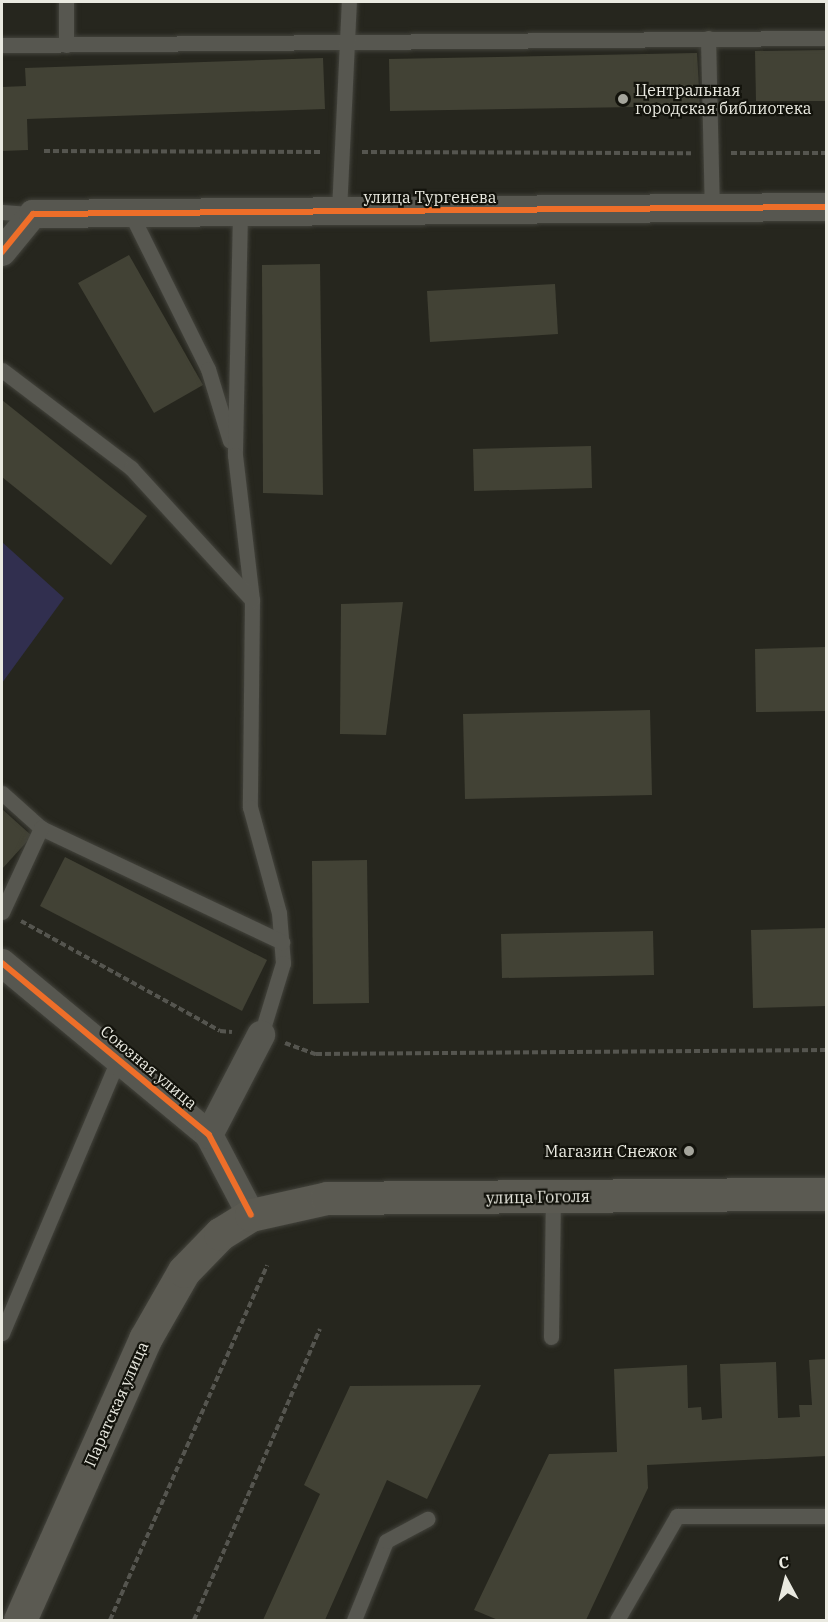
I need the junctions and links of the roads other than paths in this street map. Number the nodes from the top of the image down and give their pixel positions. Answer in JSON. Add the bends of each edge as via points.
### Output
{"nodes":[{"id":1,"x":66,"y":2,"type":"edge"},
{"id":2,"x":349,"y":2,"type":"edge"},
{"id":3,"x":708,"y":38,"type":"junction"},
{"id":4,"x":826,"y":38,"type":"edge"},
{"id":5,"x":349,"y":42,"type":"junction"},
{"id":6,"x":2,"y":45,"type":"edge"},
{"id":7,"x":66,"y":45,"type":"junction"},
{"id":8,"x":826,"y":207,"type":"edge"},
{"id":9,"x":712,"y":208,"type":"junction"},
{"id":10,"x":339,"y":211,"type":"junction"},
{"id":11,"x":2,"y":212,"type":"edge"},
{"id":12,"x":130,"y":212,"type":"junction"},
{"id":13,"x":240,"y":212,"type":"junction"},
{"id":14,"x":33,"y":214,"type":"junction"},
{"id":15,"x":2,"y":252,"type":"edge"},
{"id":16,"x":2,"y":370,"type":"edge"},
{"id":17,"x":235,"y":455,"type":"junction"},
{"id":18,"x":252,"y":600,"type":"junction"},
{"id":19,"x":2,"y":794,"type":"edge"},
{"id":20,"x":41,"y":828,"type":"junction"},
{"id":21,"x":2,"y":911,"type":"edge"},
{"id":22,"x":282,"y":942,"type":"junction"},
{"id":23,"x":2,"y":963,"type":"edge"},
{"id":24,"x":261,"y":1035,"type":"joint"},
{"id":25,"x":118,"y":1060,"type":"junction"},
{"id":26,"x":209,"y":1135,"type":"junction"},
{"id":27,"x":826,"y":1194,"type":"edge"},
{"id":28,"x":553,"y":1197,"type":"junction"},
{"id":29,"x":251,"y":1215,"type":"junction"},
{"id":30,"x":2,"y":1333,"type":"edge"},
{"id":31,"x":551,"y":1337,"type":"dead end"},
{"id":32,"x":826,"y":1516,"type":"edge"},
{"id":33,"x":427,"y":1519,"type":"dead end"},
{"id":34,"x":20,"y":1620,"type":"edge"},
{"id":35,"x":354,"y":1620,"type":"edge"},
{"id":36,"x":617,"y":1620,"type":"edge"}],
"edges":[{"from":1,"to":7,"type":"lane"},
{"from":2,"to":5,"type":"lane"},
{"from":3,"to":4,"type":"lane"},
{"from":3,"to":5,"type":"lane"},
{"from":3,"to":9,"type":"lane"},
{"from":5,"to":7,"type":"lane"},
{"from":5,"to":10,"type":"lane"},
{"from":6,"to":7,"type":"lane"},
{"from":8,"to":9,"type":"street","name":"улица Тургенева"},
{"from":9,"to":10,"type":"street","name":"улица Тургенева"},
{"from":10,"to":13,"type":"street","name":"улица Тургенева"},
{"from":11,"to":14,"type":"lane"},
{"from":12,"to":13,"type":"street","name":"улица Тургенева"},
{"from":12,"to":14,"type":"street","name":"улица Тургенева"},
{"from":12,"to":17,"type":"lane","via":[[208,369]]},
{"from":13,"to":17,"type":"lane"},
{"from":14,"to":15,"type":"street"},
{"from":16,"to":18,"type":"lane","via":[[131,468]]},
{"from":17,"to":18,"type":"lane"},
{"from":18,"to":22,"type":"lane","via":[[250,807],[279,913]]},
{"from":19,"to":20,"type":"lane"},
{"from":20,"to":21,"type":"lane"},
{"from":20,"to":22,"type":"lane"},
{"from":22,"to":24,"type":"lane","via":[[283,963]]},
{"from":23,"to":25,"type":"street","name":"Союзная улица"},
{"from":24,"to":26,"type":"street"},
{"from":25,"to":26,"type":"street","name":"Союзная улица"},
{"from":25,"to":30,"type":"lane"},
{"from":26,"to":29,"type":"street","name":"Союзная улица"},
{"from":27,"to":28,"type":"main road","name":"улица Гоголя"},
{"from":28,"to":29,"type":"main road","name":"улица Гоголя","via":[[327,1198]]},
{"from":28,"to":31,"type":"lane"},
{"from":29,"to":34,"type":"main road","name":"Паратская улица","via":[[220,1234],[184,1271],[150,1329]]},
{"from":32,"to":36,"type":"lane","via":[[677,1516]]},
{"from":33,"to":35,"type":"lane","via":[[386,1541]]}]}
